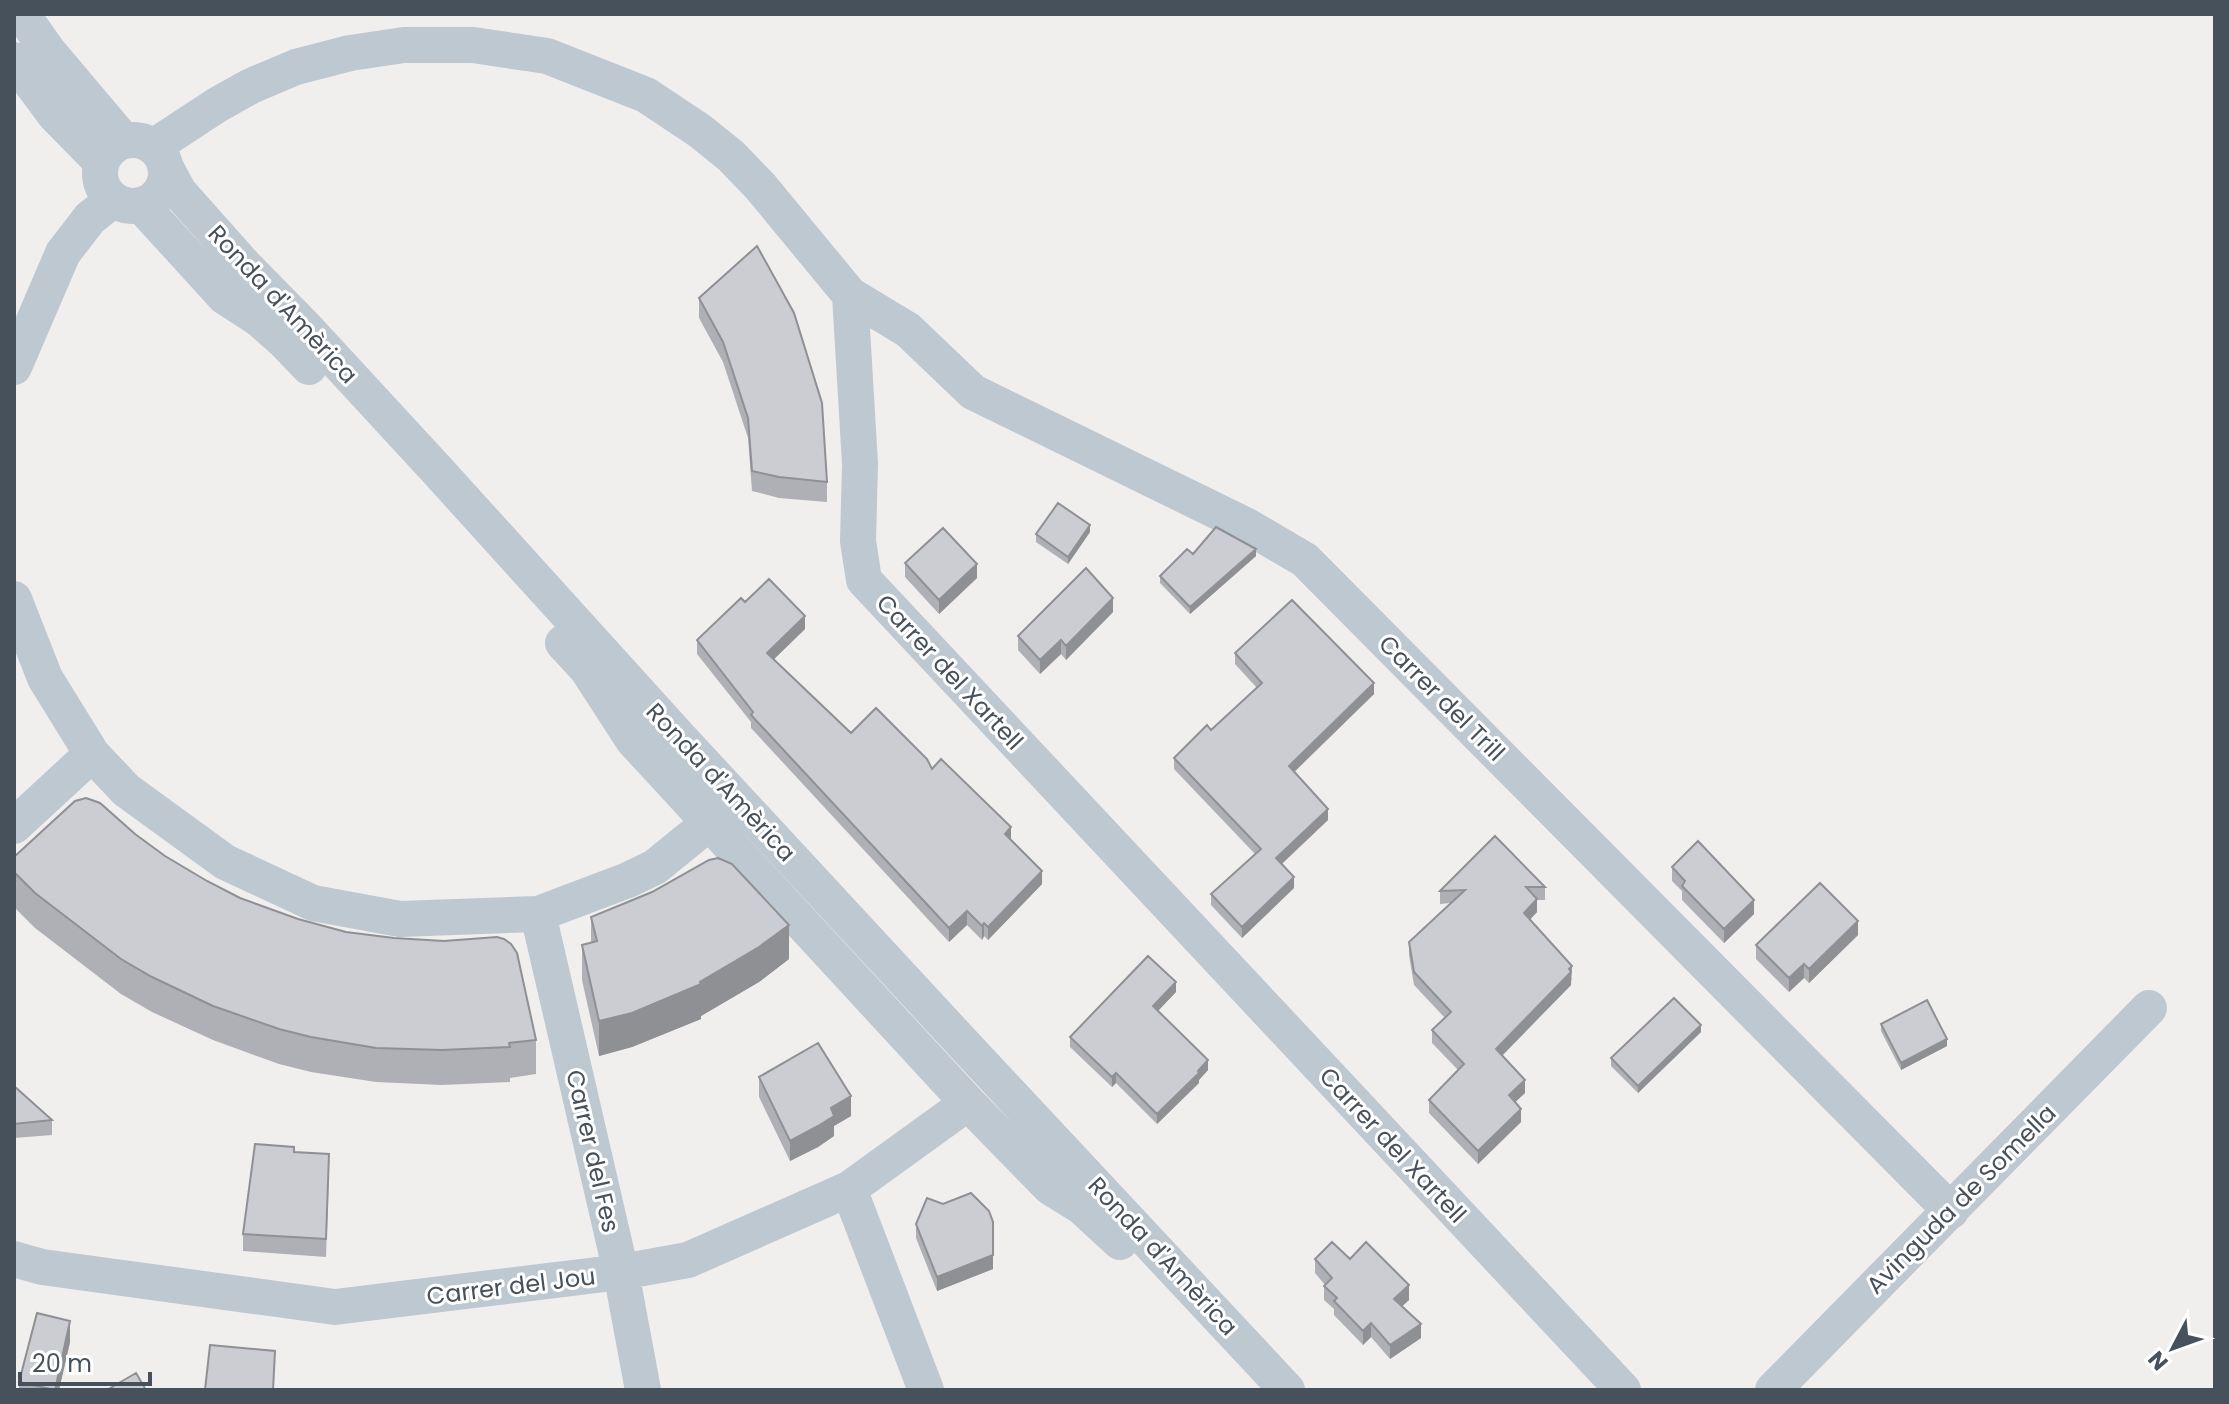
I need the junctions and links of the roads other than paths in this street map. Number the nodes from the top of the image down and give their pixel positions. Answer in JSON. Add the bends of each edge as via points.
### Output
{"nodes":[{"id":1,"x":22,"y":14,"type":"edge"},
{"id":2,"x":14,"y":60,"type":"edge"},
{"id":3,"x":136,"y":154,"type":"junction"},
{"id":4,"x":127,"y":202,"type":"junction"},
{"id":5,"x":850,"y":295,"type":"junction"},
{"id":6,"x":14,"y":367,"type":"edge"},
{"id":7,"x":14,"y":599,"type":"edge"},
{"id":8,"x":92,"y":754,"type":"junction"},
{"id":9,"x":709,"y":823,"type":"junction"},
{"id":10,"x":14,"y":826,"type":"edge"},
{"id":11,"x":538,"y":914,"type":"junction"},
{"id":12,"x":2149,"y":1008,"type":"dead end"},
{"id":13,"x":968,"y":1103,"type":"junction"},
{"id":14,"x":849,"y":1189,"type":"junction"},
{"id":15,"x":1951,"y":1211,"type":"junction"},
{"id":16,"x":14,"y":1259,"type":"edge"},
{"id":17,"x":621,"y":1272,"type":"junction"},
{"id":18,"x":643,"y":1390,"type":"edge"},
{"id":19,"x":926,"y":1390,"type":"edge"},
{"id":20,"x":1255,"y":1390,"type":"edge"},
{"id":21,"x":1287,"y":1390,"type":"edge"},
{"id":22,"x":1623,"y":1390,"type":"edge"},
{"id":23,"x":1773,"y":1390,"type":"edge"}],
"edges":[{"from":1,"to":3,"type":"street","name":"Ronda d'Amèrica"},
{"from":2,"to":3,"type":"street","name":"Ronda d'Amèrica","via":[[55,115]]},
{"from":3,"to":4,"type":"street","via":[[99,173],[106,192]]},
{"from":3,"to":4,"type":"street","via":[[165,176],[163,187],[150,202]]},
{"from":3,"to":5,"type":"street","via":[[251,86],[350,53],[404,45],[473,45],[547,56],[646,95],[700,131],[760,186]]},
{"from":3,"to":21,"type":"street","name":"Ronda d'Amèrica","via":[[179,192]]},
{"from":4,"to":6,"type":"street","via":[[90,218],[63,253]]},
{"from":4,"to":9,"type":"street","name":"Ronda d'Amèrica","via":[[225,297],[284,341],[587,669],[633,740]]},
{"from":5,"to":15,"type":"street","name":"Carrer del Trill","via":[[908,330],[973,392],[1247,526],[1305,560]]},
{"from":5,"to":22,"type":"street","name":"Carrer del Xartell","via":[[860,464],[858,541],[864,580]]},
{"from":7,"to":8,"type":"street","via":[[45,678]]},
{"from":8,"to":10,"type":"street"},
{"from":8,"to":11,"type":"street","via":[[126,790],[225,862],[313,903],[400,919]]},
{"from":9,"to":11,"type":"street","via":[[655,867]]},
{"from":9,"to":13,"type":"street","name":"Ronda d'Amèrica"},
{"from":11,"to":17,"type":"street","name":"Carrer del Fes"},
{"from":12,"to":15,"type":"street","name":"Avinguda de Somella"},
{"from":13,"to":14,"type":"street","name":"Carrer del Jou"},
{"from":13,"to":20,"type":"street","name":"Ronda d'Amèrica","via":[[1050,1187],[1113,1235]]},
{"from":14,"to":17,"type":"street","name":"Carrer del Jou","via":[[688,1260]]},
{"from":14,"to":19,"type":"street"},
{"from":15,"to":23,"type":"street","name":"Avinguda de Somella"},
{"from":16,"to":17,"type":"street","name":"Carrer del Jou","via":[[335,1307]]},
{"from":17,"to":18,"type":"street","name":"Carrer del Fes"}]}
